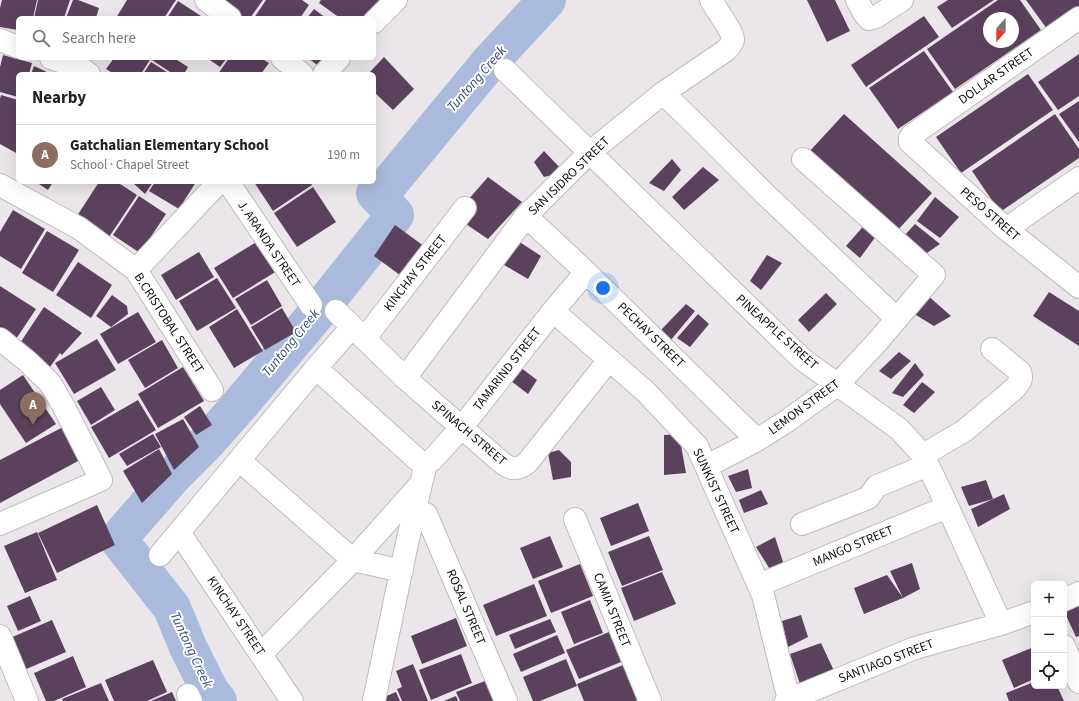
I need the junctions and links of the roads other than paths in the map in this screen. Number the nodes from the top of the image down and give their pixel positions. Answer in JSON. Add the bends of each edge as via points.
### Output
{"nodes":[{"id":1,"x":206,"y":0,"type":"edge"},
{"id":2,"x":396,"y":0,"type":"edge"},
{"id":3,"x":711,"y":0,"type":"edge"},
{"id":4,"x":857,"y":0,"type":"edge"},
{"id":5,"x":902,"y":0,"type":"edge"},
{"id":6,"x":227,"y":16,"type":"edge"},
{"id":7,"x":1079,"y":18,"type":"edge"},
{"id":8,"x":376,"y":20,"type":"edge"},
{"id":9,"x":0,"y":40,"type":"edge"},
{"id":10,"x":16,"y":46,"type":"edge"},
{"id":11,"x":57,"y":60,"type":"edge"},
{"id":12,"x":284,"y":60,"type":"edge"},
{"id":13,"x":337,"y":60,"type":"edge"},
{"id":14,"x":505,"y":70,"type":"dead end"},
{"id":15,"x":86,"y":72,"type":"edge"},
{"id":16,"x":300,"y":72,"type":"edge"},
{"id":17,"x":326,"y":72,"type":"edge"},
{"id":18,"x":662,"y":93,"type":"junction"},
{"id":19,"x":912,"y":135,"type":"joint"},
{"id":20,"x":589,"y":153,"type":"junction"},
{"id":21,"x":803,"y":159,"type":"dead end"},
{"id":22,"x":1079,"y":178,"type":"edge"},
{"id":23,"x":217,"y":184,"type":"edge"},
{"id":24,"x":229,"y":184,"type":"edge"},
{"id":25,"x":0,"y":185,"type":"edge"},
{"id":26,"x":465,"y":208,"type":"dead end"},
{"id":27,"x":526,"y":216,"type":"junction"},
{"id":28,"x":1006,"y":229,"type":"junction"},
{"id":29,"x":136,"y":270,"type":"junction"},
{"id":30,"x":586,"y":272,"type":"junction"},
{"id":31,"x":1079,"y":287,"type":"edge"},
{"id":32,"x":311,"y":305,"type":"dead end"},
{"id":33,"x":336,"y":311,"type":"dead end"},
{"id":34,"x":553,"y":311,"type":"junction"},
{"id":35,"x":897,"y":319,"type":"junction"},
{"id":36,"x":358,"y":333,"type":"junction"},
{"id":37,"x":0,"y":339,"type":"edge"},
{"id":38,"x":992,"y":349,"type":"dead end"},
{"id":39,"x":609,"y":360,"type":"junction"},
{"id":40,"x":316,"y":368,"type":"junction"},
{"id":41,"x":405,"y":378,"type":"junction"},
{"id":42,"x":838,"y":384,"type":"junction"},
{"id":43,"x":212,"y":390,"type":"dead end"},
{"id":44,"x":462,"y":427,"type":"junction"},
{"id":45,"x":757,"y":440,"type":"junction"},
{"id":46,"x":239,"y":460,"type":"junction"},
{"id":47,"x":925,"y":460,"type":"junction"},
{"id":48,"x":426,"y":463,"type":"junction"},
{"id":49,"x":706,"y":466,"type":"junction"},
{"id":50,"x":420,"y":485,"type":"junction"},
{"id":51,"x":947,"y":507,"type":"junction"},
{"id":52,"x":426,"y":514,"type":"dead end"},
{"id":53,"x":575,"y":519,"type":"dead end"},
{"id":54,"x":0,"y":524,"type":"edge"},
{"id":55,"x":802,"y":524,"type":"dead end"},
{"id":56,"x":179,"y":532,"type":"junction"},
{"id":57,"x":160,"y":555,"type":"dead end"},
{"id":58,"x":353,"y":560,"type":"junction"},
{"id":59,"x":402,"y":571,"type":"junction"},
{"id":60,"x":759,"y":585,"type":"junction"},
{"id":61,"x":1079,"y":593,"type":"edge"},
{"id":62,"x":1067,"y":599,"type":"edge"},
{"id":63,"x":1031,"y":613,"type":"edge"},
{"id":64,"x":1001,"y":624,"type":"junction"},
{"id":65,"x":0,"y":636,"type":"edge"},
{"id":66,"x":1067,"y":653,"type":"edge"},
{"id":67,"x":261,"y":654,"type":"junction"},
{"id":68,"x":1079,"y":682,"type":"edge"},
{"id":69,"x":787,"y":700,"type":"edge"},
{"id":70,"x":26,"y":701,"type":"edge"},
{"id":71,"x":292,"y":701,"type":"edge"},
{"id":72,"x":374,"y":701,"type":"edge"},
{"id":73,"x":506,"y":701,"type":"edge"},
{"id":74,"x":650,"y":701,"type":"edge"}],
"edges":[{"from":1,"to":6,"type":"street"},
{"from":2,"to":8,"type":"street"},
{"from":3,"to":18,"type":"street","name":"SAN ISIDRO STREET","via":[[731,32],[731,45]]},
{"from":4,"to":5,"type":"street","via":[[869,19]]},
{"from":7,"to":19,"type":"street","name":"DOLLAR STREET"},
{"from":9,"to":10,"type":"street"},
{"from":11,"to":15,"type":"street"},
{"from":12,"to":16,"type":"street"},
{"from":13,"to":17,"type":"street"},
{"from":14,"to":20,"type":"street","name":"PINEAPPLE STREET"},
{"from":18,"to":20,"type":"street","name":"SAN ISIDRO STREET"},
{"from":18,"to":35,"type":"street"},
{"from":19,"to":28,"type":"street","name":"PESO STREET","via":[[910,142]]},
{"from":20,"to":27,"type":"street","name":"SAN ISIDRO STREET"},
{"from":20,"to":42,"type":"street","name":"PINEAPPLE STREET","via":[[802,359]]},
{"from":21,"to":35,"type":"street","name":"LEMON STREET","via":[[934,275]]},
{"from":22,"to":28,"type":"street"},
{"from":23,"to":29,"type":"street"},
{"from":24,"to":32,"type":"street","name":"J. ARANDA STREET"},
{"from":25,"to":29,"type":"street","name":"B.CRISTOBAL STREET","via":[[79,228]]},
{"from":26,"to":36,"type":"street","name":"KINCHAY STREET"},
{"from":27,"to":30,"type":"street","name":"PECHAY STREET"},
{"from":27,"to":41,"type":"street","name":"SAN ISIDRO STREET"},
{"from":28,"to":31,"type":"street","name":"PESO STREET"},
{"from":29,"to":43,"type":"street","name":"B.CRISTOBAL STREET"},
{"from":30,"to":34,"type":"street","name":"TAMARIND STREET"},
{"from":30,"to":45,"type":"street","name":"PECHAY STREET"},
{"from":33,"to":36,"type":"street","name":"SPINACH STREET"},
{"from":34,"to":39,"type":"street","name":"SUNKIST STREET"},
{"from":34,"to":44,"type":"street","name":"TAMARIND STREET"},
{"from":35,"to":42,"type":"street","name":"LEMON STREET"},
{"from":36,"to":40,"type":"street","name":"KINCHAY STREET"},
{"from":36,"to":41,"type":"street","name":"SPINACH STREET"},
{"from":37,"to":54,"type":"street","via":[[50,383],[101,480]]},
{"from":38,"to":47,"type":"street","via":[[1020,372],[1020,382],[964,431]]},
{"from":39,"to":44,"type":"street","name":"SPINACH STREET","via":[[527,463],[519,468],[506,466]]},
{"from":39,"to":49,"type":"street","name":"SUNKIST STREET","via":[[645,392],[697,446]]},
{"from":40,"to":46,"type":"street","name":"KINCHAY STREET"},
{"from":40,"to":48,"type":"street","via":[[419,461]]},
{"from":41,"to":44,"type":"street","name":"SPINACH STREET"},
{"from":42,"to":45,"type":"street","name":"LEMON STREET"},
{"from":42,"to":47,"type":"street","name":"PINEAPPLE STREET","via":[[899,429]]},
{"from":44,"to":48,"type":"street","name":"TAMARIND STREET","via":[[432,460]]},
{"from":45,"to":49,"type":"street","name":"LEMON STREET"},
{"from":46,"to":56,"type":"street","name":"KINCHAY STREET"},
{"from":46,"to":58,"type":"street"},
{"from":47,"to":51,"type":"street","name":"PINEAPPLE STREET"},
{"from":47,"to":55,"type":"street","via":[[877,486],[868,498]]},
{"from":48,"to":50,"type":"street"},
{"from":49,"to":60,"type":"street","name":"SUNKIST STREET"},
{"from":50,"to":58,"type":"street"},
{"from":50,"to":59,"type":"street"},
{"from":51,"to":60,"type":"street","name":"MANGO STREET"},
{"from":51,"to":64,"type":"street","name":"PINEAPPLE STREET"},
{"from":52,"to":73,"type":"street","name":"ROSAL STREET"},
{"from":53,"to":74,"type":"street","name":"CAMIA STREET"},
{"from":56,"to":57,"type":"street","name":"KINCHAY STREET"},
{"from":56,"to":67,"type":"street","name":"KINCHAY STREET"},
{"from":58,"to":59,"type":"street"},
{"from":58,"to":67,"type":"street"},
{"from":59,"to":72,"type":"street"},
{"from":60,"to":69,"type":"street","name":"SUNKIST STREET"},
{"from":61,"to":62,"type":"street"},
{"from":63,"to":64,"type":"street","name":"SANTIAGO STREET"},
{"from":64,"to":69,"type":"street","name":"SANTIAGO STREET","via":[[915,648]]},
{"from":65,"to":70,"type":"street"},
{"from":66,"to":68,"type":"street"},
{"from":67,"to":71,"type":"street","name":"KINCHAY STREET"}]}
